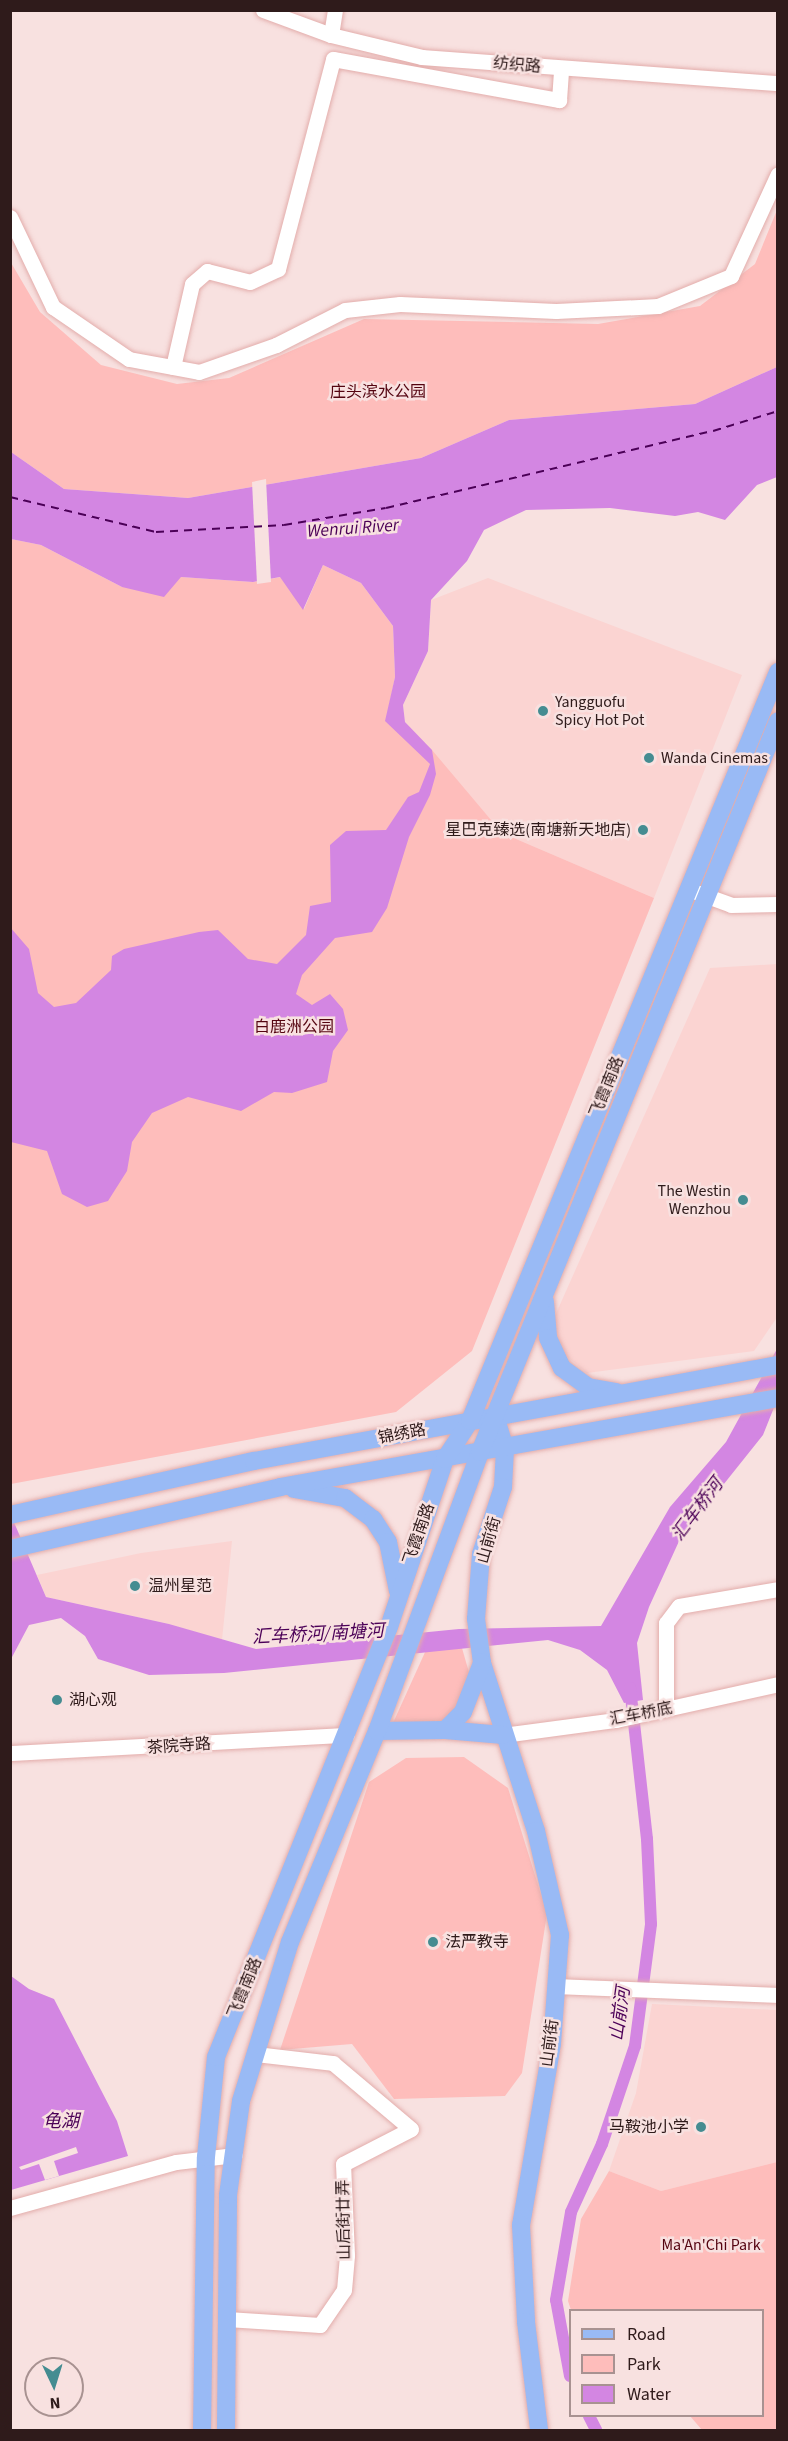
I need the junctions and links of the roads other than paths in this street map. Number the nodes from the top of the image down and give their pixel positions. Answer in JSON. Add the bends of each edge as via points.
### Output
{"nodes":[{"id":1,"x":263,"y":10,"type":"edge"},
{"id":2,"x":335,"y":10,"type":"edge"},
{"id":3,"x":331,"y":35,"type":"junction"},
{"id":4,"x":561,"y":69,"type":"junction"},
{"id":5,"x":777,"y":83,"type":"edge"},
{"id":6,"x":777,"y":174,"type":"edge"},
{"id":7,"x":10,"y":217,"type":"edge"},
{"id":8,"x":172,"y":367,"type":"junction"},
{"id":9,"x":777,"y":672,"type":"edge"},
{"id":10,"x":777,"y":721,"type":"edge"},
{"id":11,"x":696,"y":892,"type":"junction"},
{"id":12,"x":777,"y":904,"type":"edge"},
{"id":13,"x":545,"y":1295,"type":"junction"},
{"id":14,"x":777,"y":1365,"type":"edge"},
{"id":15,"x":628,"y":1394,"type":"junction"},
{"id":16,"x":777,"y":1398,"type":"edge"},
{"id":17,"x":496,"y":1419,"type":"junction"},
{"id":18,"x":470,"y":1421,"type":"junction"},
{"id":19,"x":505,"y":1449,"type":"junction"},
{"id":20,"x":480,"y":1452,"type":"junction"},
{"id":21,"x":445,"y":1460,"type":"junction"},
{"id":22,"x":280,"y":1486,"type":"junction"},
{"id":23,"x":19,"y":1514,"type":"edge"},
{"id":24,"x":10,"y":1549,"type":"edge"},
{"id":25,"x":777,"y":1589,"type":"edge"},
{"id":26,"x":398,"y":1593,"type":"junction"},
{"id":27,"x":482,"y":1661,"type":"junction"},
{"id":28,"x":777,"y":1684,"type":"edge"},
{"id":29,"x":661,"y":1710,"type":"junction"},
{"id":30,"x":445,"y":1730,"type":"junction"},
{"id":31,"x":377,"y":1731,"type":"junction"},
{"id":32,"x":503,"y":1735,"type":"junction"},
{"id":33,"x":347,"y":1736,"type":"junction"},
{"id":34,"x":10,"y":1753,"type":"edge"},
{"id":35,"x":556,"y":1986,"type":"junction"},
{"id":36,"x":777,"y":1995,"type":"edge"},
{"id":37,"x":255,"y":2054,"type":"junction"},
{"id":38,"x":235,"y":2155,"type":"junction"},
{"id":39,"x":206,"y":2157,"type":"junction"},
{"id":40,"x":10,"y":2208,"type":"edge"},
{"id":41,"x":227,"y":2319,"type":"junction"},
{"id":42,"x":202,"y":2430,"type":"edge"},
{"id":43,"x":226,"y":2430,"type":"edge"},
{"id":44,"x":539,"y":2430,"type":"edge"}],
"edges":[{"from":1,"to":3,"type":"street","name":"纺织路"},
{"from":2,"to":3,"type":"street"},
{"from":3,"to":4,"type":"street","name":"纺织路","via":[[422,57]]},
{"from":4,"to":5,"type":"street","name":"纺织路","via":[[734,77]]},
{"from":4,"to":8,"type":"street","via":[[559,100],[333,59],[278,269],[250,282],[207,271],[192,284]]},
{"from":6,"to":8,"type":"street","via":[[731,276],[658,306],[556,311],[400,304],[345,310],[276,345],[212,370]]},
{"from":7,"to":8,"type":"street","via":[[53,307],[129,359]]},
{"from":9,"to":11,"type":"main road","name":"飞霞南路"},
{"from":10,"to":11,"type":"main road","name":"飞霞南路"},
{"from":11,"to":12,"type":"street","via":[[731,904]]},
{"from":11,"to":13,"type":"main road","name":"飞霞南路"},
{"from":11,"to":18,"type":"main road","name":"飞霞南路"},
{"from":13,"to":15,"type":"main road","via":[[548,1338],[562,1368],[588,1387]]},
{"from":13,"to":17,"type":"main road","name":"飞霞南路"},
{"from":14,"to":15,"type":"main road","name":"锦绣路"},
{"from":15,"to":17,"type":"main road","name":"锦绣路"},
{"from":16,"to":19,"type":"main road","name":"锦绣路"},
{"from":17,"to":18,"type":"main road","name":"锦绣路"},
{"from":17,"to":19,"type":"main road","name":"山前街"},
{"from":17,"to":20,"type":"main road","name":"飞霞南路"},
{"from":18,"to":21,"type":"main road","name":"飞霞南路"},
{"from":18,"to":23,"type":"main road","name":"锦绣路","via":[[254,1461]]},
{"from":19,"to":20,"type":"main road","name":"锦绣路"},
{"from":19,"to":27,"type":"main road","name":"山前街","via":[[501,1500],[481,1554],[476,1619]]},
{"from":20,"to":21,"type":"main road","name":"锦绣路"},
{"from":20,"to":31,"type":"main road","name":"飞霞南路"},
{"from":21,"to":22,"type":"main road","name":"锦绣路"},
{"from":21,"to":26,"type":"main road","name":"飞霞南路"},
{"from":22,"to":24,"type":"main road","name":"锦绣路"},
{"from":22,"to":26,"type":"main road","via":[[345,1498],[373,1519],[388,1542]]},
{"from":25,"to":29,"type":"street","via":[[679,1606],[666,1623]]},
{"from":26,"to":33,"type":"main road","name":"飞霞南路"},
{"from":27,"to":30,"type":"main road","name":"山前街","via":[[463,1712]]},
{"from":27,"to":32,"type":"main road","name":"山前街"},
{"from":28,"to":29,"type":"street","name":"汇车桥底"},
{"from":29,"to":32,"type":"street","name":"汇车桥底"},
{"from":30,"to":31,"type":"main road"},
{"from":30,"to":32,"type":"main road"},
{"from":31,"to":37,"type":"main road","name":"飞霞南路","via":[[290,1942]]},
{"from":32,"to":35,"type":"main road","name":"山前街","via":[[536,1831],[560,1935]]},
{"from":33,"to":34,"type":"street","name":"茶院寺路"},
{"from":33,"to":39,"type":"main road","name":"飞霞南路","via":[[216,2057]]},
{"from":35,"to":36,"type":"street"},
{"from":35,"to":44,"type":"main road","name":"山前街","via":[[552,2044],[521,2225],[526,2322]]},
{"from":37,"to":38,"type":"main road","name":"飞霞南路","via":[[241,2101]]},
{"from":37,"to":41,"type":"street","name":"山后街廿弄","via":[[333,2063],[411,2129],[343,2164],[344,2290],[320,2325]]},
{"from":38,"to":39,"type":"street"},
{"from":38,"to":41,"type":"main road","name":"飞霞南路","via":[[228,2195]]},
{"from":39,"to":40,"type":"street"},
{"from":39,"to":42,"type":"main road","name":"飞霞南路"},
{"from":41,"to":43,"type":"main road","name":"飞霞南路"}]}
